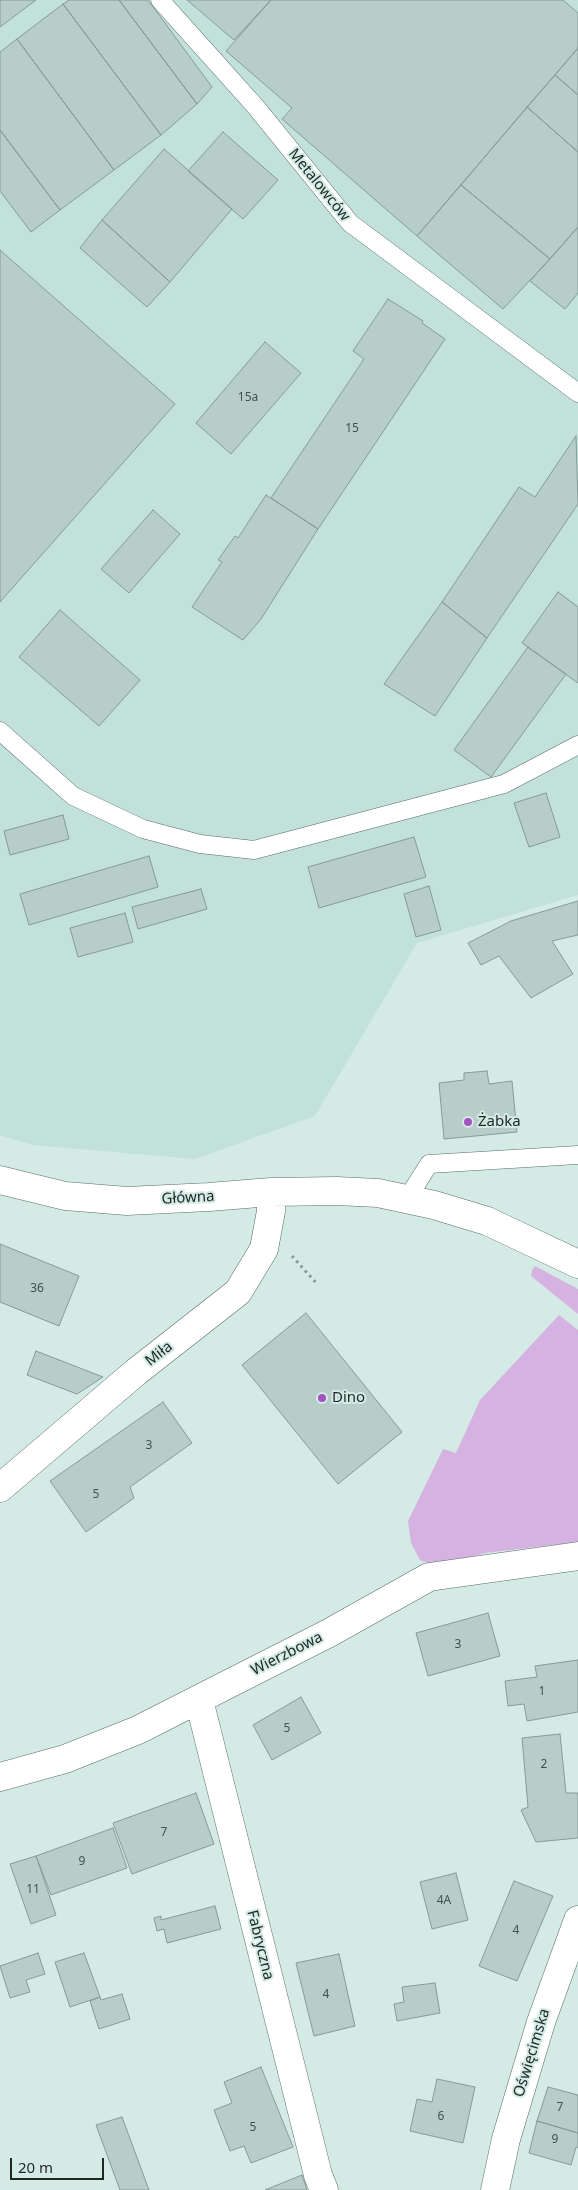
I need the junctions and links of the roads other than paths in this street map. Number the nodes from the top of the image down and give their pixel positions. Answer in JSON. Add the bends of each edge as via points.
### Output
{"nodes":[{"id":1,"x":160,"y":0,"type":"edge"},
{"id":2,"x":578,"y":393,"type":"edge"},
{"id":3,"x":0,"y":731,"type":"edge"},
{"id":4,"x":578,"y":745,"type":"edge"},
{"id":5,"x":578,"y":1155,"type":"edge"},
{"id":6,"x":0,"y":1180,"type":"edge"},
{"id":7,"x":271,"y":1192,"type":"junction"},
{"id":8,"x":407,"y":1199,"type":"junction"},
{"id":9,"x":578,"y":1264,"type":"edge"},
{"id":10,"x":0,"y":1488,"type":"edge"},
{"id":11,"x":578,"y":1556,"type":"edge"},
{"id":12,"x":199,"y":1700,"type":"junction"},
{"id":13,"x":0,"y":1777,"type":"edge"},
{"id":14,"x":578,"y":1920,"type":"edge"},
{"id":15,"x":324,"y":2190,"type":"edge"},
{"id":16,"x":495,"y":2190,"type":"edge"}],
"edges":[{"from":1,"to":2,"type":"lane","name":"Metalowców","via":[[255,106],[350,223]]},
{"from":3,"to":4,"type":"lane","via":[[73,796],[143,829],[200,844],[254,850],[504,784]]},
{"from":5,"to":8,"type":"lane","via":[[429,1164]]},
{"from":6,"to":7,"type":"street","name":"Główna","via":[[65,1196],[127,1201]]},
{"from":7,"to":8,"type":"street","name":"Główna","via":[[378,1193]]},
{"from":7,"to":10,"type":"street","name":"Miła","via":[[264,1249],[238,1292],[136,1372]]},
{"from":8,"to":9,"type":"street","name":"Główna","via":[[487,1221]]},
{"from":11,"to":12,"type":"street","name":"Wierzbowa","via":[[429,1577]]},
{"from":12,"to":13,"type":"street","name":"Wierzbowa","via":[[138,1730],[65,1759]]},
{"from":12,"to":15,"type":"street","name":"Fabryczna"},
{"from":14,"to":16,"type":"street","name":"Oświęcimska","via":[[541,2022],[506,2139]]}]}
